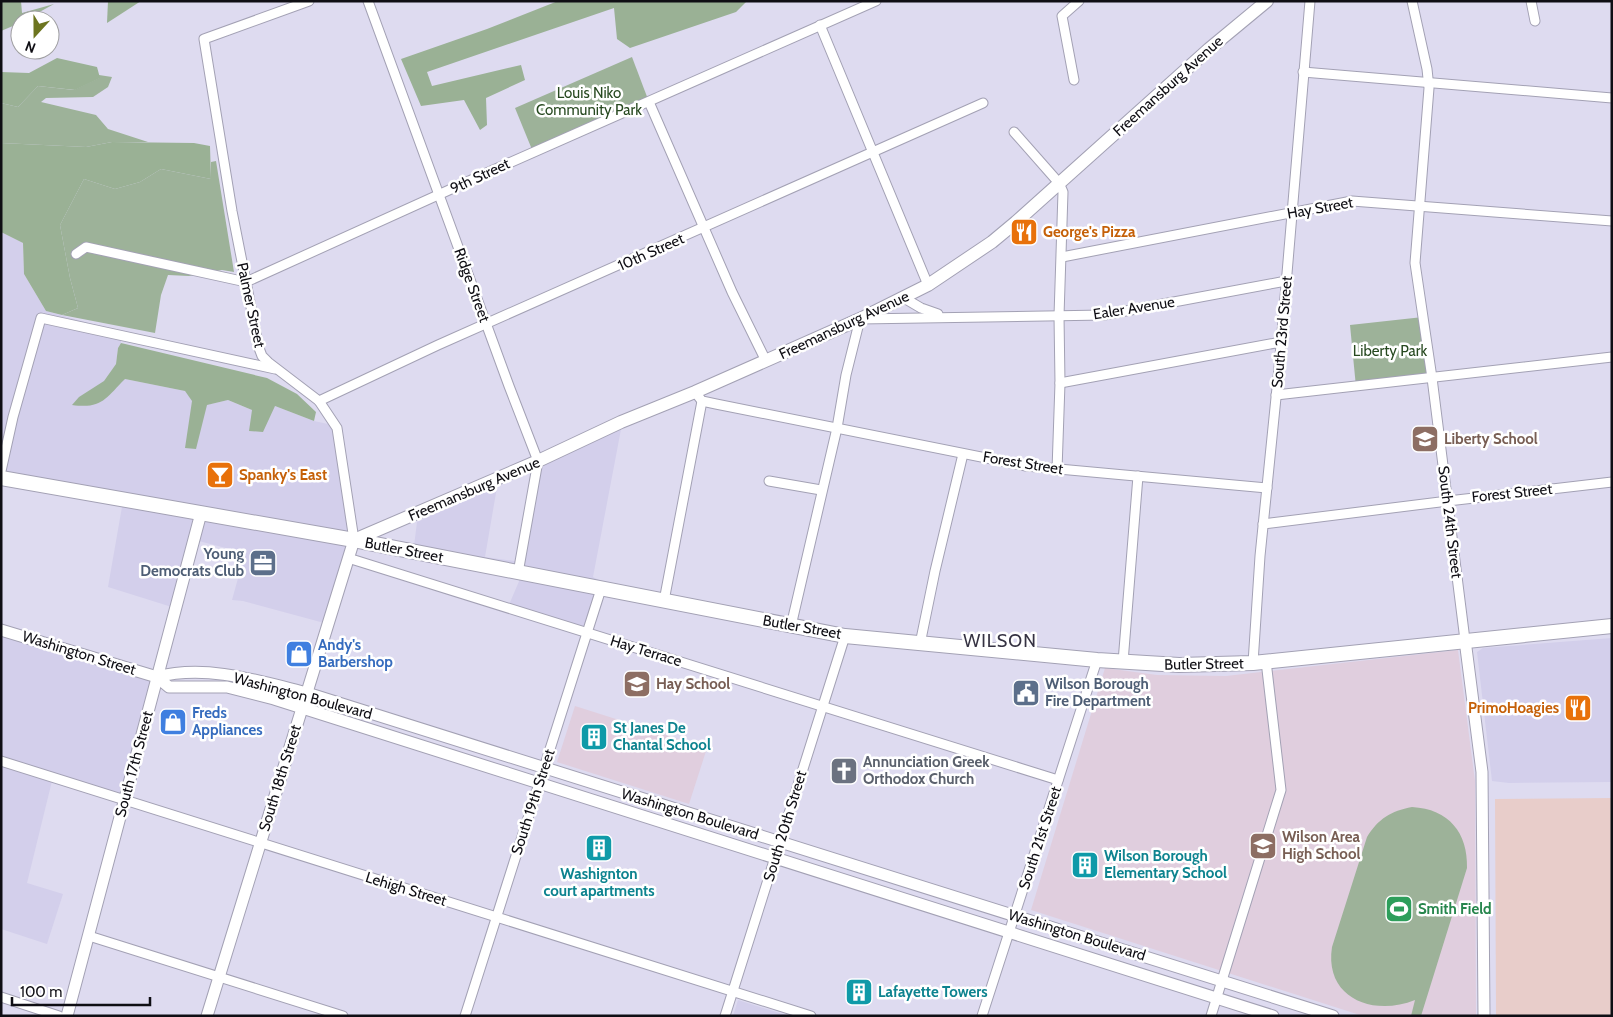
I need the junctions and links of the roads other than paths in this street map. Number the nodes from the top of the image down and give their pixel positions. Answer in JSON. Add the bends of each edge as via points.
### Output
{"nodes":[{"id":1,"x":309,"y":1,"type":"edge"},
{"id":2,"x":368,"y":1,"type":"edge"},
{"id":3,"x":876,"y":1,"type":"edge"},
{"id":4,"x":1079,"y":1,"type":"edge"},
{"id":5,"x":1267,"y":1,"type":"edge"},
{"id":6,"x":1310,"y":1,"type":"edge"},
{"id":7,"x":1412,"y":1,"type":"edge"},
{"id":8,"x":1531,"y":1,"type":"edge"},
{"id":9,"x":1535,"y":21,"type":"dead end"},
{"id":10,"x":820,"y":25,"type":"junction"},
{"id":11,"x":1304,"y":72,"type":"junction"},
{"id":12,"x":1074,"y":80,"type":"dead end"},
{"id":13,"x":1429,"y":83,"type":"junction"},
{"id":14,"x":1612,"y":98,"type":"edge"},
{"id":15,"x":649,"y":102,"type":"junction"},
{"id":16,"x":983,"y":103,"type":"dead end"},
{"id":17,"x":1014,"y":132,"type":"dead end"},
{"id":18,"x":872,"y":152,"type":"junction"},
{"id":19,"x":1059,"y":183,"type":"junction"},
{"id":20,"x":439,"y":195,"type":"junction"},
{"id":21,"x":1419,"y":205,"type":"junction"},
{"id":22,"x":1292,"y":213,"type":"junction"},
{"id":23,"x":1612,"y":221,"type":"edge"},
{"id":24,"x":705,"y":228,"type":"junction"},
{"id":25,"x":76,"y":254,"type":"dead end"},
{"id":26,"x":1062,"y":257,"type":"junction"},
{"id":27,"x":1286,"y":281,"type":"junction"},
{"id":28,"x":246,"y":282,"type":"junction"},
{"id":29,"x":928,"y":285,"type":"junction"},
{"id":30,"x":904,"y":298,"type":"junction"},
{"id":31,"x":950,"y":316,"type":"junction"},
{"id":32,"x":1060,"y":316,"type":"junction"},
{"id":33,"x":860,"y":319,"type":"junction"},
{"id":34,"x":486,"y":325,"type":"junction"},
{"id":35,"x":1281,"y":342,"type":"junction"},
{"id":36,"x":1612,"y":357,"type":"edge"},
{"id":37,"x":766,"y":361,"type":"junction"},
{"id":38,"x":278,"y":370,"type":"junction"},
{"id":39,"x":1432,"y":378,"type":"junction"},
{"id":40,"x":1060,"y":383,"type":"junction"},
{"id":41,"x":698,"y":396,"type":"junction"},
{"id":42,"x":1276,"y":396,"type":"junction"},
{"id":43,"x":319,"y":401,"type":"junction"},
{"id":44,"x":836,"y":428,"type":"junction"},
{"id":45,"x":963,"y":454,"type":"junction"},
{"id":46,"x":538,"y":461,"type":"junction"},
{"id":47,"x":1,"y":470,"type":"edge"},
{"id":48,"x":1057,"y":470,"type":"junction"},
{"id":49,"x":1138,"y":476,"type":"junction"},
{"id":50,"x":1,"y":478,"type":"edge"},
{"id":51,"x":769,"y":480,"type":"dead end"},
{"id":52,"x":1612,"y":482,"type":"edge"},
{"id":53,"x":1267,"y":488,"type":"junction"},
{"id":54,"x":821,"y":490,"type":"junction"},
{"id":55,"x":1448,"y":501,"type":"junction"},
{"id":56,"x":201,"y":513,"type":"junction"},
{"id":57,"x":1263,"y":524,"type":"junction"},
{"id":58,"x":354,"y":540,"type":"junction"},
{"id":59,"x":348,"y":558,"type":"junction"},
{"id":60,"x":518,"y":573,"type":"junction"},
{"id":61,"x":601,"y":589,"type":"junction"},
{"id":62,"x":664,"y":601,"type":"junction"},
{"id":63,"x":792,"y":626,"type":"junction"},
{"id":64,"x":1612,"y":626,"type":"edge"},
{"id":65,"x":1,"y":630,"type":"edge"},
{"id":66,"x":587,"y":633,"type":"junction"},
{"id":67,"x":845,"y":636,"type":"junction"},
{"id":68,"x":1466,"y":640,"type":"junction"},
{"id":69,"x":920,"y":644,"type":"junction"},
{"id":70,"x":1098,"y":660,"type":"junction"},
{"id":71,"x":1123,"y":662,"type":"junction"},
{"id":72,"x":1259,"y":662,"type":"junction"},
{"id":73,"x":157,"y":677,"type":"junction"},
{"id":74,"x":307,"y":693,"type":"junction"},
{"id":75,"x":823,"y":706,"type":"junction"},
{"id":76,"x":302,"y":708,"type":"junction"},
{"id":77,"x":1,"y":762,"type":"edge"},
{"id":78,"x":544,"y":768,"type":"junction"},
{"id":79,"x":1058,"y":780,"type":"junction"},
{"id":80,"x":539,"y":784,"type":"junction"},
{"id":81,"x":125,"y":800,"type":"junction"},
{"id":82,"x":780,"y":842,"type":"junction"},
{"id":83,"x":260,"y":844,"type":"junction"},
{"id":84,"x":775,"y":858,"type":"junction"},
{"id":85,"x":1014,"y":916,"type":"junction"},
{"id":86,"x":496,"y":917,"type":"junction"},
{"id":87,"x":1009,"y":932,"type":"junction"},
{"id":88,"x":89,"y":936,"type":"junction"},
{"id":89,"x":219,"y":977,"type":"junction"},
{"id":90,"x":1222,"y":981,"type":"junction"},
{"id":91,"x":733,"y":992,"type":"junction"},
{"id":92,"x":1,"y":997,"type":"edge"},
{"id":93,"x":1216,"y":998,"type":"junction"},
{"id":94,"x":59,"y":1016,"type":"edge"},
{"id":95,"x":68,"y":1016,"type":"edge"},
{"id":96,"x":207,"y":1016,"type":"edge"},
{"id":97,"x":343,"y":1016,"type":"edge"},
{"id":98,"x":465,"y":1016,"type":"edge"},
{"id":99,"x":726,"y":1016,"type":"edge"},
{"id":100,"x":810,"y":1016,"type":"edge"},
{"id":101,"x":982,"y":1016,"type":"edge"},
{"id":102,"x":1210,"y":1016,"type":"edge"},
{"id":103,"x":1273,"y":1016,"type":"edge"},
{"id":104,"x":1333,"y":1016,"type":"edge"},
{"id":105,"x":1484,"y":1016,"type":"edge"}],
"edges":[{"from":1,"to":28,"type":"street","name":"Palmer Street","via":[[204,39]]},
{"from":2,"to":20,"type":"street","name":"Ridge Street"},
{"from":3,"to":10,"type":"street","name":"9th Street"},
{"from":4,"to":12,"type":"street","via":[[1062,16]]},
{"from":5,"to":19,"type":"main road","name":"Freemansburg Avenue"},
{"from":6,"to":11,"type":"street","name":"South 23rd Street"},
{"from":7,"to":13,"type":"street","name":"South 24th Street"},
{"from":8,"to":9,"type":"street"},
{"from":10,"to":15,"type":"street","name":"9th Street"},
{"from":10,"to":18,"type":"street"},
{"from":11,"to":13,"type":"street"},
{"from":11,"to":22,"type":"street","name":"South 23rd Street"},
{"from":13,"to":14,"type":"street"},
{"from":13,"to":21,"type":"street","name":"South 24th Street"},
{"from":15,"to":20,"type":"street","name":"9th Street"},
{"from":15,"to":24,"type":"street"},
{"from":16,"to":18,"type":"street","name":"10th Street"},
{"from":17,"to":19,"type":"street"},
{"from":18,"to":24,"type":"street","name":"10th Street"},
{"from":18,"to":29,"type":"street"},
{"from":19,"to":26,"type":"street","via":[[1062,192]]},
{"from":19,"to":29,"type":"main road","name":"Freemansburg Avenue","via":[[992,242]]},
{"from":20,"to":28,"type":"street","name":"9th Street"},
{"from":20,"to":34,"type":"street","name":"Ridge Street"},
{"from":21,"to":22,"type":"street","name":"Hay Street","via":[[1352,201]]},
{"from":21,"to":23,"type":"street","name":"Hay Street"},
{"from":21,"to":39,"type":"street","name":"South 24th Street","via":[[1415,263]]},
{"from":22,"to":26,"type":"street","name":"Hay Street"},
{"from":22,"to":27,"type":"street","name":"South 23rd Street"},
{"from":24,"to":34,"type":"street","name":"10th Street"},
{"from":24,"to":37,"type":"street"},
{"from":25,"to":28,"type":"street","via":[[86,247]]},
{"from":26,"to":32,"type":"street"},
{"from":27,"to":32,"type":"street","name":"Ealer Avenue","via":[[1104,315]]},
{"from":27,"to":35,"type":"street","name":"South 23rd Street"},
{"from":28,"to":38,"type":"street","name":"Palmer Street","via":[[259,348],[262,356]]},
{"from":29,"to":30,"type":"main road","name":"Freemansburg Avenue"},
{"from":30,"to":31,"type":"street","name":"Ealer Avenue","via":[[920,308]]},
{"from":30,"to":33,"type":"main road","name":"Freemansburg Avenue"},
{"from":31,"to":32,"type":"street","name":"Ealer Avenue"},
{"from":31,"to":33,"type":"street","name":"Ealer Avenue"},
{"from":32,"to":40,"type":"street"},
{"from":33,"to":37,"type":"main road","name":"Freemansburg Avenue"},
{"from":33,"to":44,"type":"street"},
{"from":34,"to":43,"type":"street","name":"10th Street"},
{"from":34,"to":46,"type":"street","name":"Ridge Street"},
{"from":35,"to":40,"type":"street"},
{"from":35,"to":42,"type":"street","name":"South 23rd Street"},
{"from":36,"to":39,"type":"street"},
{"from":37,"to":41,"type":"main road","name":"Freemansburg Avenue"},
{"from":38,"to":43,"type":"street","name":"Palmer Street"},
{"from":38,"to":47,"type":"street","via":[[41,318]]},
{"from":39,"to":42,"type":"street"},
{"from":39,"to":55,"type":"street","name":"South 24th Street"},
{"from":40,"to":48,"type":"street"},
{"from":41,"to":44,"type":"street","name":"Forest Street"},
{"from":41,"to":46,"type":"main road","name":"Freemansburg Avenue","via":[[621,422]]},
{"from":41,"to":62,"type":"street"},
{"from":42,"to":53,"type":"street","name":"South 23rd Street"},
{"from":43,"to":58,"type":"street","name":"Palmer Street","via":[[337,428]]},
{"from":44,"to":45,"type":"street","name":"Forest Street"},
{"from":44,"to":54,"type":"street"},
{"from":45,"to":48,"type":"street","name":"Forest Street"},
{"from":45,"to":69,"type":"street"},
{"from":46,"to":58,"type":"main road","name":"Freemansburg Avenue"},
{"from":46,"to":60,"type":"street"},
{"from":48,"to":49,"type":"street","name":"Forest Street"},
{"from":49,"to":53,"type":"street","name":"Forest Street"},
{"from":49,"to":71,"type":"street"},
{"from":50,"to":56,"type":"main road","name":"Butler Street"},
{"from":51,"to":54,"type":"street"},
{"from":52,"to":55,"type":"street","name":"Forest Street"},
{"from":53,"to":57,"type":"street","name":"South 23rd Street"},
{"from":54,"to":63,"type":"street"},
{"from":55,"to":57,"type":"street","name":"Forest Street"},
{"from":55,"to":68,"type":"street","name":"South 24th Street"},
{"from":56,"to":58,"type":"main road","name":"Butler Street"},
{"from":56,"to":73,"type":"street","name":"South 17th Street"},
{"from":57,"to":72,"type":"street","name":"South 23rd Street","via":[[1254,628]]},
{"from":58,"to":59,"type":"street","name":"South 18th Street"},
{"from":58,"to":60,"type":"main road","name":"Butler Street"},
{"from":59,"to":66,"type":"street","name":"Hay Terrace"},
{"from":59,"to":74,"type":"street","name":"South 18th Street"},
{"from":60,"to":61,"type":"main road","name":"Butler Street"},
{"from":61,"to":62,"type":"main road","name":"Butler Street"},
{"from":61,"to":66,"type":"street","name":"South 19th Street"},
{"from":62,"to":63,"type":"main road","name":"Butler Street"},
{"from":63,"to":67,"type":"main road","name":"Butler Street"},
{"from":64,"to":68,"type":"main road","name":"Butler Street"},
{"from":65,"to":73,"type":"street","name":"Washington Street"},
{"from":66,"to":75,"type":"street","name":"Hay Terrace"},
{"from":66,"to":78,"type":"street","name":"South 19th Street"},
{"from":67,"to":69,"type":"main road","name":"Butler Street"},
{"from":67,"to":75,"type":"street","name":"South 20th Street"},
{"from":68,"to":72,"type":"main road","name":"Butler Street"},
{"from":68,"to":105,"type":"street","name":"South 24th Street","via":[[1482,772]]},
{"from":69,"to":70,"type":"main road","name":"Butler Street"},
{"from":70,"to":71,"type":"main road","name":"Butler Street"},
{"from":70,"to":79,"type":"street","name":"South 21st Street"},
{"from":71,"to":72,"type":"main road","name":"Butler Street","via":[[1179,665]]},
{"from":72,"to":90,"type":"street","name":"South 23rd Street","via":[[1281,790]]},
{"from":73,"to":74,"type":"street","name":"Washington Boulevard","via":[[175,672],[217,674]]},
{"from":73,"to":76,"type":"street","name":"Washington Boulevard","via":[[169,687],[227,687]]},
{"from":73,"to":81,"type":"street","name":"South 17th Street"},
{"from":74,"to":76,"type":"street","name":"South 18th Street"},
{"from":74,"to":78,"type":"street","name":"Washington Boulevard"},
{"from":75,"to":79,"type":"street","name":"Hay Terrace"},
{"from":75,"to":82,"type":"street","name":"South 20th Street"},
{"from":76,"to":80,"type":"street","name":"Washington Boulevard"},
{"from":76,"to":83,"type":"street","name":"South 18th Street"},
{"from":77,"to":81,"type":"street","name":"Lehigh Street"},
{"from":78,"to":80,"type":"street","name":"South 19th Street"},
{"from":78,"to":82,"type":"street","name":"Washington Boulevard"},
{"from":79,"to":85,"type":"street","name":"South 21st Street"},
{"from":80,"to":84,"type":"street","name":"Washington Boulevard"},
{"from":80,"to":86,"type":"street","name":"South 19th Street"},
{"from":81,"to":83,"type":"street","name":"Lehigh Street"},
{"from":81,"to":88,"type":"street","name":"South 17th Street"},
{"from":82,"to":84,"type":"street","name":"South 20th Street"},
{"from":82,"to":85,"type":"street","name":"Washington Boulevard"},
{"from":83,"to":86,"type":"street","name":"Lehigh Street"},
{"from":83,"to":89,"type":"street","name":"South 18th Street"},
{"from":84,"to":87,"type":"street","name":"Washington Boulevard"},
{"from":84,"to":91,"type":"street","name":"South 20th Street"},
{"from":85,"to":87,"type":"street","name":"South 21st Street"},
{"from":85,"to":90,"type":"street","name":"Washington Boulevard"},
{"from":86,"to":91,"type":"street","name":"Lehigh Street"},
{"from":86,"to":98,"type":"street","name":"South 19th Street"},
{"from":87,"to":93,"type":"street","name":"Washington Boulevard"},
{"from":87,"to":101,"type":"street","name":"South 21st Street"},
{"from":88,"to":89,"type":"street"},
{"from":88,"to":95,"type":"street","name":"South 17th Street"},
{"from":89,"to":96,"type":"street","name":"South 18th Street"},
{"from":89,"to":97,"type":"street"},
{"from":90,"to":93,"type":"street","name":"South 23rd Street"},
{"from":90,"to":104,"type":"street","name":"Washington Boulevard"},
{"from":91,"to":99,"type":"street","name":"South 20th Street"},
{"from":91,"to":100,"type":"street","name":"Lehigh Street"},
{"from":92,"to":94,"type":"street"},
{"from":93,"to":102,"type":"street","name":"South 23rd Street"},
{"from":93,"to":103,"type":"street","name":"Washington Boulevard"}]}
